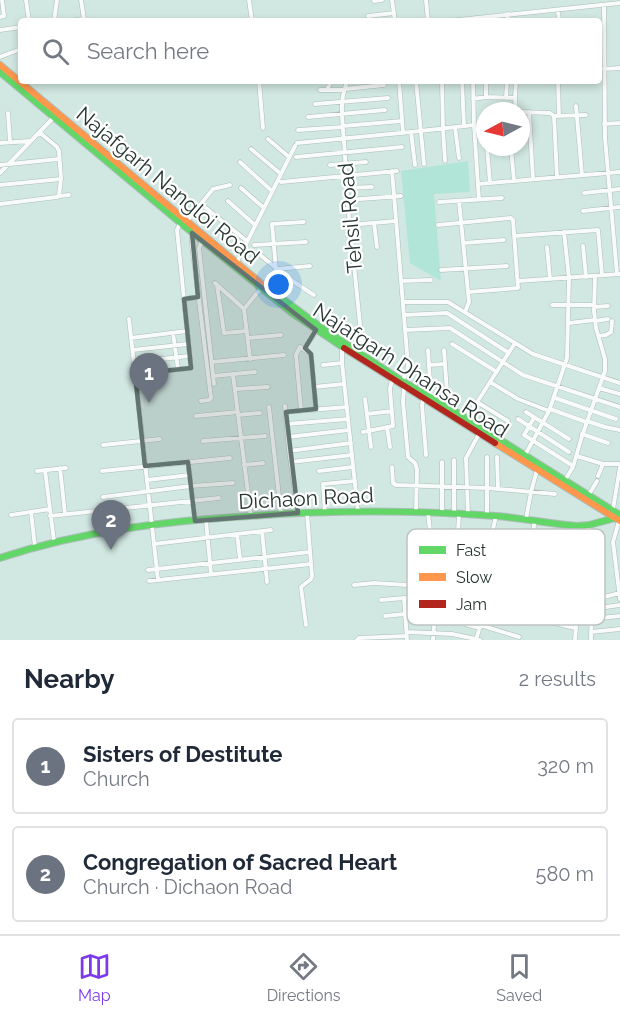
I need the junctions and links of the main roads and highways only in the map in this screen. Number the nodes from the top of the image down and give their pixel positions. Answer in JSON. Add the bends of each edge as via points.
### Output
{"nodes":[{"id":1,"x":0,"y":65,"type":"edge"},
{"id":2,"x":0,"y":72,"type":"edge"},
{"id":3,"x":17,"y":83,"type":"joint"},
{"id":4,"x":18,"y":84,"type":"edge"},
{"id":5,"x":198,"y":235,"type":"junction"},
{"id":6,"x":262,"y":287,"type":"junction"},
{"id":7,"x":342,"y":344,"type":"junction"},
{"id":8,"x":402,"y":384,"type":"junction"},
{"id":9,"x":464,"y":421,"type":"junction"},
{"id":10,"x":523,"y":458,"type":"junction"},
{"id":11,"x":619,"y":518,"type":"edge"},
{"id":12,"x":0,"y":558,"type":"edge"}],
"edges":[{"from":1,"to":3,"type":"main road","name":"Najafgarh Nangloi Road"},
{"from":2,"to":3,"type":"main road"},
{"from":4,"to":5,"type":"main road","name":"Najafgarh Nangloi Road"},
{"from":5,"to":6,"type":"main road"},
{"from":5,"to":6,"type":"main road","name":"Najafgarh Nangloi Road"},
{"from":6,"to":7,"type":"main road","name":"Najafgarh Nangloi Road"},
{"from":7,"to":8,"type":"main road","name":"Najafgarh Dhansa Road"},
{"from":7,"to":8,"type":"main road","name":"Najafgarh Nangloi Road"},
{"from":8,"to":9,"type":"main road","name":"Najafgarh Dhansa Road"},
{"from":8,"to":9,"type":"main road","name":"Najafgarh Nangloi Road","via":[[448,407]]},
{"from":9,"to":10,"type":"main road","name":"Najafgarh Nangloi Road"},
{"from":9,"to":10,"type":"main road","name":"Najafgarh Dhansa Road","via":[[479,434]]},
{"from":10,"to":11,"type":"main road","name":"Najafgarh Dhansa Road"},
{"from":10,"to":11,"type":"main road","name":"Najafgarh Nangloi Road","via":[[612,510]]},
{"from":11,"to":12,"type":"main road","name":"Dichaon Road","via":[[574,526],[487,515],[386,510],[250,516],[103,531]]}]}
